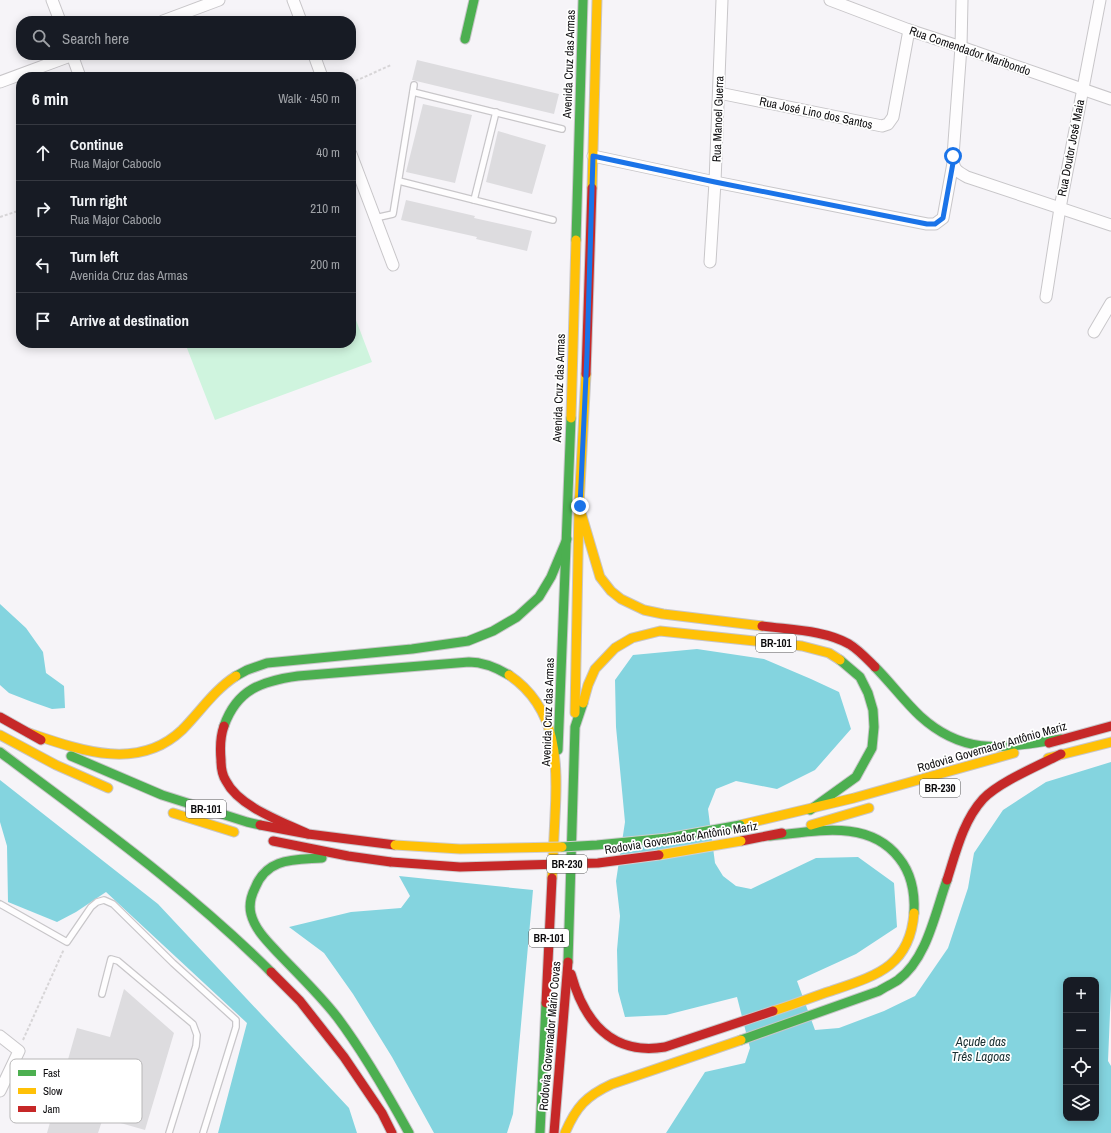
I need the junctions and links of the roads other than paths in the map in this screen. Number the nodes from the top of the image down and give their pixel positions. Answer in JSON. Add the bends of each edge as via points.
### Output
{"nodes":[{"id":1,"x":52,"y":0,"type":"edge"},
{"id":2,"x":219,"y":0,"type":"edge"},
{"id":3,"x":294,"y":0,"type":"edge"},
{"id":4,"x":474,"y":0,"type":"edge"},
{"id":5,"x":583,"y":0,"type":"edge"},
{"id":6,"x":597,"y":0,"type":"edge"},
{"id":7,"x":722,"y":0,"type":"edge"},
{"id":8,"x":962,"y":0,"type":"edge"},
{"id":9,"x":1100,"y":0,"type":"edge"},
{"id":10,"x":837,"y":1,"type":"edge"},
{"id":11,"x":58,"y":16,"type":"edge"},
{"id":12,"x":176,"y":16,"type":"edge"},
{"id":13,"x":299,"y":16,"type":"edge"},
{"id":14,"x":909,"y":30,"type":"junction"},
{"id":15,"x":465,"y":39,"type":"dead end"},
{"id":16,"x":961,"y":47,"type":"junction"},
{"id":17,"x":59,"y":60,"type":"edge"},
{"id":18,"x":74,"y":60,"type":"edge"},
{"id":19,"x":316,"y":60,"type":"edge"},
{"id":20,"x":27,"y":72,"type":"edge"},
{"id":21,"x":78,"y":72,"type":"edge"},
{"id":22,"x":320,"y":72,"type":"edge"},
{"id":23,"x":16,"y":76,"type":"edge"},
{"id":24,"x":0,"y":82,"type":"edge"},
{"id":25,"x":414,"y":85,"type":"dead end"},
{"id":26,"x":1083,"y":89,"type":"junction"},
{"id":27,"x":413,"y":92,"type":"junction"},
{"id":28,"x":719,"y":94,"type":"junction"},
{"id":29,"x":1111,"y":99,"type":"edge"},
{"id":30,"x":496,"y":112,"type":"junction"},
{"id":31,"x":562,"y":129,"type":"dead end"},
{"id":32,"x":593,"y":156,"type":"junction"},
{"id":33,"x":953,"y":163,"type":"junction"},
{"id":34,"x":356,"y":167,"type":"edge"},
{"id":35,"x":399,"y":181,"type":"junction"},
{"id":36,"x":715,"y":182,"type":"junction"},
{"id":37,"x":474,"y":200,"type":"junction"},
{"id":38,"x":1060,"y":208,"type":"junction"},
{"id":39,"x":375,"y":218,"type":"junction"},
{"id":40,"x":553,"y":220,"type":"dead end"},
{"id":41,"x":1111,"y":225,"type":"edge"},
{"id":42,"x":710,"y":262,"type":"dead end"},
{"id":43,"x":393,"y":265,"type":"dead end"},
{"id":44,"x":1046,"y":297,"type":"dead end"},
{"id":45,"x":1111,"y":303,"type":"edge"},
{"id":46,"x":1094,"y":332,"type":"dead end"},
{"id":47,"x":580,"y":506,"type":"junction"},
{"id":48,"x":567,"y":539,"type":"junction"},
{"id":49,"x":0,"y":717,"type":"edge"},
{"id":50,"x":1111,"y":726,"type":"edge"},
{"id":51,"x":575,"y":728,"type":"junction"},
{"id":52,"x":29,"y":733,"type":"junction"},
{"id":53,"x":0,"y":736,"type":"edge"},
{"id":54,"x":1061,"y":739,"type":"junction"},
{"id":55,"x":1111,"y":742,"type":"edge"},
{"id":56,"x":0,"y":752,"type":"edge"},
{"id":57,"x":1061,"y":754,"type":"junction"},
{"id":58,"x":1015,"y":767,"type":"dead end"},
{"id":59,"x":557,"y":777,"type":"junction"},
{"id":60,"x":116,"y":791,"type":"dead end"},
{"id":61,"x":880,"y":806,"type":"dead end"},
{"id":62,"x":164,"y":810,"type":"dead end"},
{"id":63,"x":810,"y":810,"type":"junction"},
{"id":64,"x":308,"y":834,"type":"junction"},
{"id":65,"x":244,"y":835,"type":"dead end"},
{"id":66,"x":770,"y":836,"type":"junction"},
{"id":67,"x":267,"y":840,"type":"dead end"},
{"id":68,"x":348,"y":856,"type":"junction"},
{"id":69,"x":0,"y":904,"type":"edge"},
{"id":70,"x":568,"y":960,"type":"junction"},
{"id":71,"x":102,"y":994,"type":"dead end"},
{"id":72,"x":0,"y":1036,"type":"edge"},
{"id":73,"x":15,"y":1059,"type":"edge"},
{"id":74,"x":10,"y":1070,"type":"edge"},
{"id":75,"x":0,"y":1091,"type":"edge"},
{"id":76,"x":542,"y":1099,"type":"junction"},
{"id":77,"x":169,"y":1133,"type":"edge"},
{"id":78,"x":204,"y":1133,"type":"edge"},
{"id":79,"x":392,"y":1133,"type":"edge"},
{"id":80,"x":409,"y":1133,"type":"edge"},
{"id":81,"x":534,"y":1133,"type":"edge"},
{"id":82,"x":540,"y":1133,"type":"edge"},
{"id":83,"x":554,"y":1133,"type":"edge"},
{"id":84,"x":566,"y":1133,"type":"edge"}],
"edges":[{"from":1,"to":11,"type":"street"},
{"from":2,"to":12,"type":"street"},
{"from":3,"to":13,"type":"street"},
{"from":4,"to":15,"type":"main road"},
{"from":5,"to":48,"type":"main road","name":"Avenida Cruz das Armas"},
{"from":6,"to":32,"type":"main road"},
{"from":7,"to":28,"type":"street","name":"Rua Manoel Guerra"},
{"from":8,"to":16,"type":"street"},
{"from":9,"to":26,"type":"street","name":"Rua Doutor José Maia"},
{"from":10,"to":14,"type":"street","name":"Rua Comendador Maribondo"},
{"from":14,"to":16,"type":"street","name":"Rua Comendador Maribondo"},
{"from":14,"to":28,"type":"street","name":"Rua José Lino dos Santos","via":[[893,117],[888,124],[882,126]]},
{"from":16,"to":26,"type":"street","name":"Rua Comendador Maribondo"},
{"from":16,"to":33,"type":"street"},
{"from":17,"to":20,"type":"street"},
{"from":18,"to":21,"type":"street"},
{"from":19,"to":22,"type":"street"},
{"from":23,"to":24,"type":"street"},
{"from":25,"to":27,"type":"lane"},
{"from":26,"to":29,"type":"street","name":"Rua Comendador Maribondo"},
{"from":26,"to":38,"type":"street","name":"Rua Doutor José Maia"},
{"from":27,"to":30,"type":"lane"},
{"from":27,"to":35,"type":"lane"},
{"from":28,"to":36,"type":"street","name":"Rua Manoel Guerra"},
{"from":30,"to":31,"type":"lane"},
{"from":30,"to":37,"type":"lane"},
{"from":32,"to":36,"type":"street"},
{"from":32,"to":47,"type":"main road"},
{"from":33,"to":36,"type":"street","via":[[943,218],[935,224],[897,219]]},
{"from":33,"to":38,"type":"street","via":[[958,172],[967,177]]},
{"from":34,"to":39,"type":"street"},
{"from":35,"to":37,"type":"lane"},
{"from":35,"to":39,"type":"lane","via":[[394,214]]},
{"from":36,"to":42,"type":"street","name":"Rua Manoel Guerra"},
{"from":37,"to":40,"type":"lane"},
{"from":38,"to":41,"type":"street"},
{"from":38,"to":44,"type":"street","name":"Rua Doutor José Maia"},
{"from":39,"to":43,"type":"street"},
{"from":45,"to":46,"type":"street"},
{"from":47,"to":51,"type":"main road"},
{"from":47,"to":54,"type":"main road","via":[[600,576],[621,599],[644,610],[663,614],[822,634],[836,638],[851,645],[867,658],[921,716],[936,728],[950,737],[970,744],[992,747]]},
{"from":48,"to":52,"type":"main road","via":[[551,577],[539,597],[517,617],[493,631],[468,641],[267,663],[252,667],[238,673],[221,687],[178,733],[156,748],[136,754],[114,756],[94,753],[74,749]]},
{"from":48,"to":59,"type":"main road","name":"Avenida Cruz das Armas"},
{"from":49,"to":52,"type":"main road","number":"BR-101"},
{"from":50,"to":54,"type":"main road","name":"Rodovia Governador Antônio Mariz","number":"BR-230"},
{"from":51,"to":63,"type":"main road","number":"BR-101","via":[[595,669],[615,648],[645,634],[660,631],[786,644],[829,653],[844,662],[860,677],[868,693],[873,710],[872,748],[856,777]]},
{"from":51,"to":70,"type":"main road","name":"Rodovia Governador Mário Covas","number":"BR-101"},
{"from":52,"to":64,"type":"main road","number":"BR-101","via":[[76,758],[162,795],[247,822]]},
{"from":53,"to":60,"type":"main road","via":[[56,765]]},
{"from":54,"to":63,"type":"main road","name":"Rodovia Governador Antônio Mariz","number":"BR-230"},
{"from":55,"to":57,"type":"main road"},
{"from":56,"to":79,"type":"main road","via":[[151,866],[238,939],[300,1001],[344,1057],[382,1113]]},
{"from":57,"to":58,"type":"main road"},
{"from":57,"to":84,"type":"main road","via":[[1003,784],[984,798],[972,814],[960,837],[923,950],[914,964],[898,980],[879,991],[612,1084],[593,1093],[580,1104]]},
{"from":59,"to":64,"type":"main road","via":[[546,720],[528,691],[500,669],[477,662],[454,662],[278,679],[257,686],[240,699],[226,718],[219,754],[222,770],[227,784],[239,797],[255,808]]},
{"from":59,"to":76,"type":"main road","number":"BR-101"},
{"from":61,"to":66,"type":"main road","name":"Rodovia Governador Antônio Mariz","number":"BR-230"},
{"from":62,"to":65,"type":"main road"},
{"from":63,"to":64,"type":"main road","number":"BR-101","bridge":true,"via":[[668,838],[597,845],[460,849],[395,845]]},
{"from":66,"to":68,"type":"main road","name":"Rodovia Governador Antônio Mariz","number":"BR-230","bridge":true,"via":[[598,863],[460,867]]},
{"from":66,"to":70,"type":"main road","via":[[852,831],[870,835],[881,841],[903,863],[912,880],[915,896],[913,923],[909,938],[899,955],[887,967],[870,977],[808,1000],[665,1047],[646,1048],[630,1046],[610,1038],[593,1024],[575,991]]},
{"from":67,"to":68,"type":"main road","name":"Rodovia Governador Antônio Mariz","number":"BR-230"},
{"from":68,"to":80,"type":"main road","via":[[276,864],[266,870],[258,881],[253,891],[251,912],[254,924],[262,935],[336,1016],[377,1074]]},
{"from":69,"to":78,"type":"lane","via":[[67,942],[96,902],[109,902],[236,1020]]},
{"from":70,"to":83,"type":"main road","name":"Rodovia Governador Mário Covas","number":"BR-101"},
{"from":71,"to":77,"type":"lane","via":[[111,959],[118,961],[193,1024],[196,1046]]},
{"from":72,"to":73,"type":"street","via":[[19,1051]]},
{"from":74,"to":75,"type":"street"},
{"from":76,"to":81,"type":"main road"},
{"from":76,"to":82,"type":"main road","number":"BR-101"}]}
